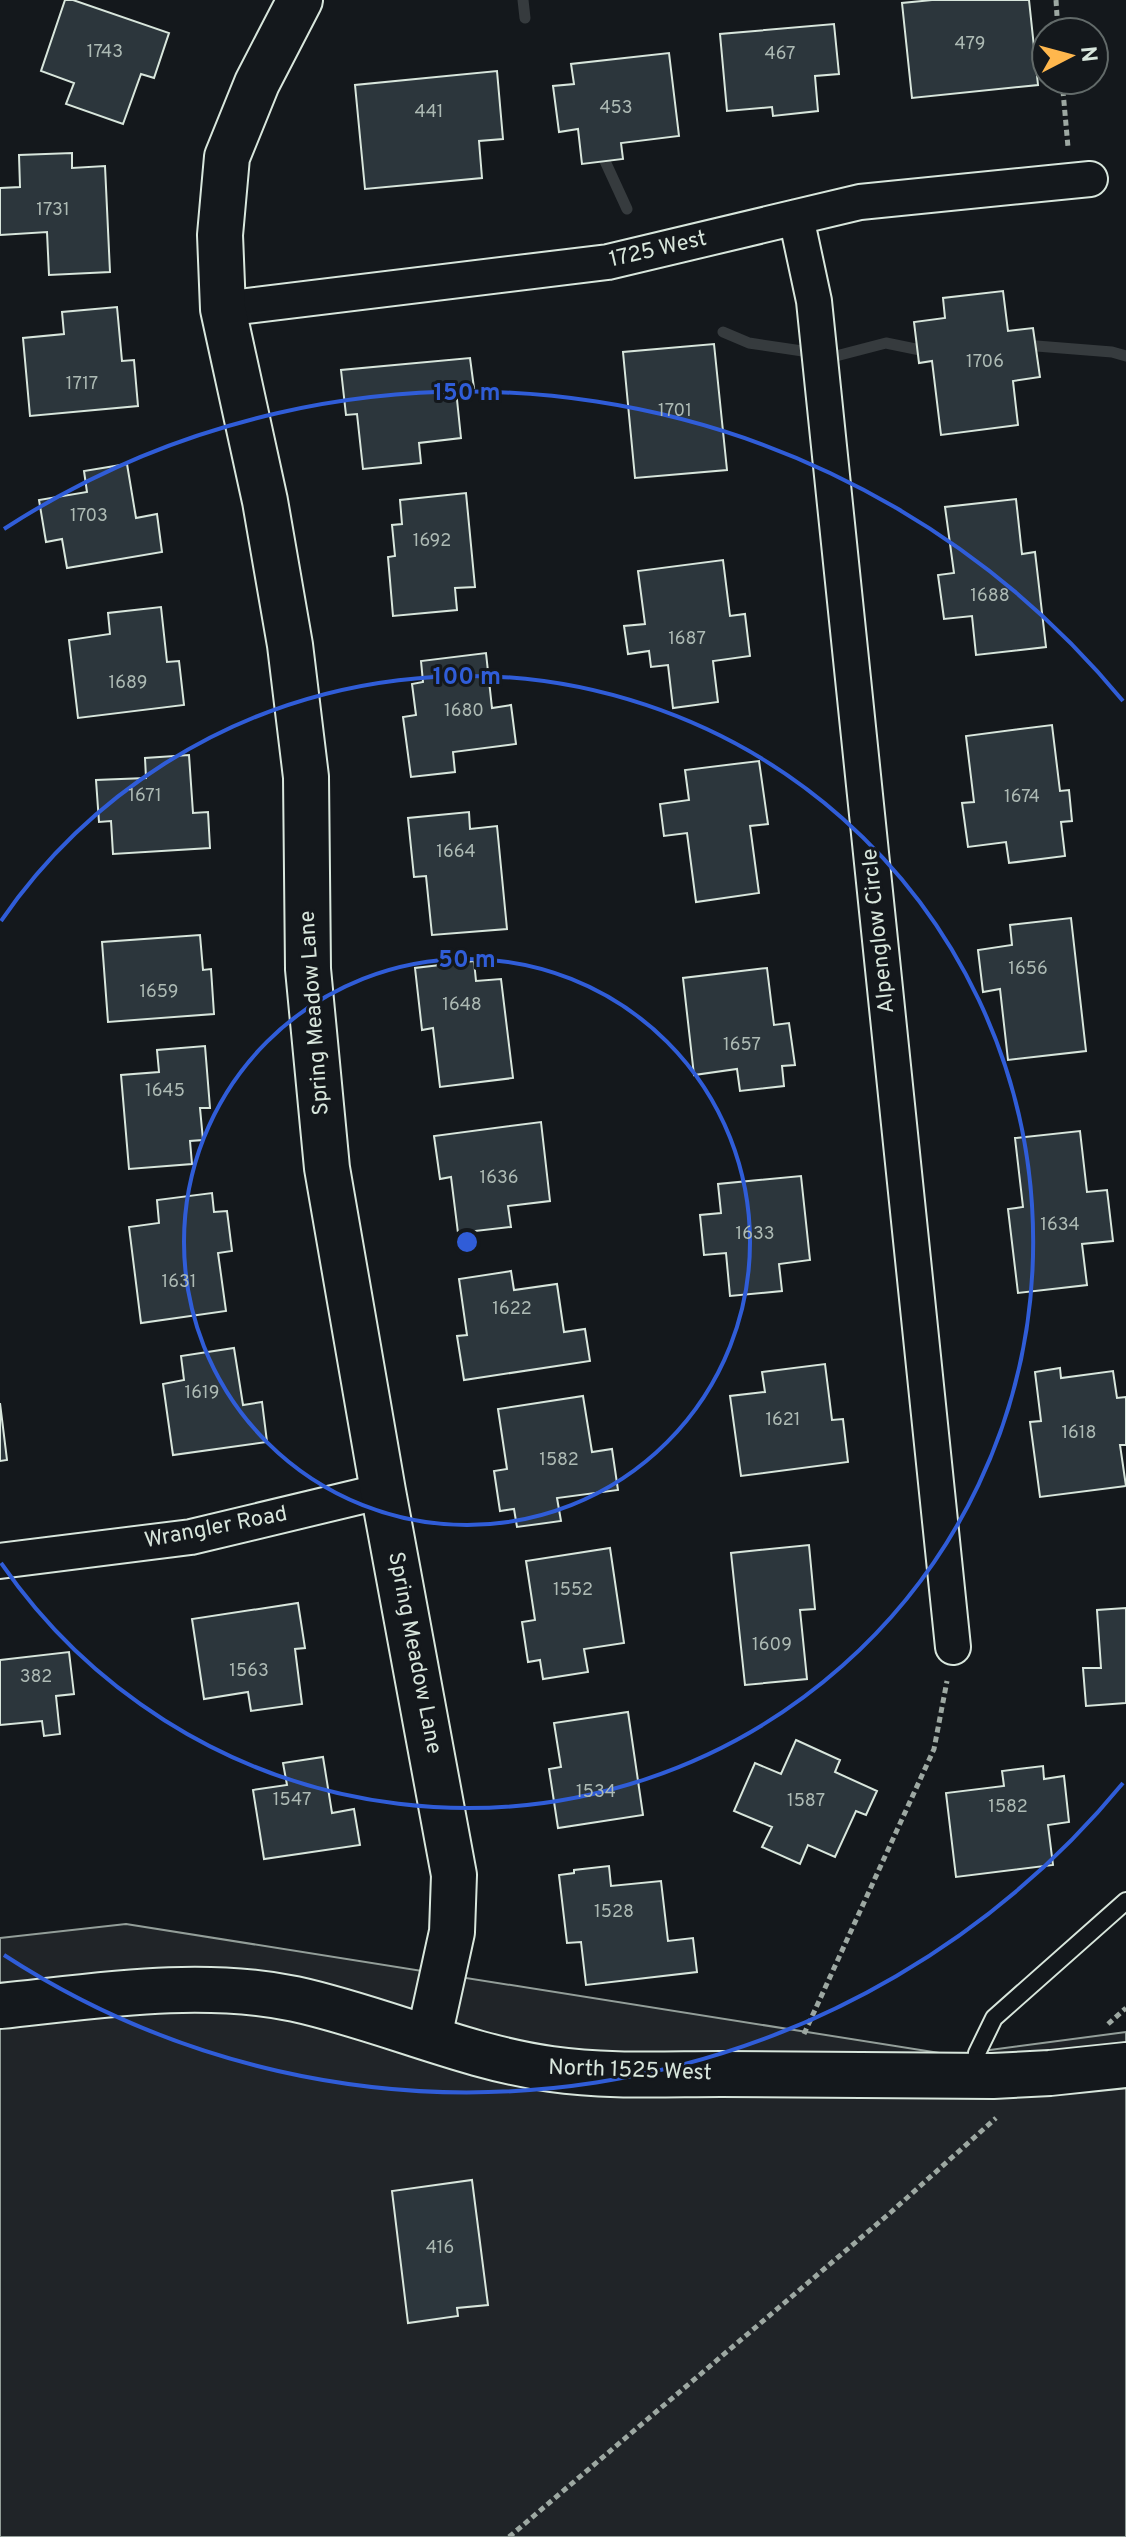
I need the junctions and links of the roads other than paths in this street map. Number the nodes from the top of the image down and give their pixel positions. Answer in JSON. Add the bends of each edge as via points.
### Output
{"nodes":[{"id":1,"x":300,"y":0,"type":"edge"},
{"id":2,"x":1079,"y":167,"type":"road end"},
{"id":3,"x":796,"y":217,"type":"junction"},
{"id":4,"x":223,"y":309,"type":"junction"},
{"id":5,"x":383,"y":1491,"type":"junction"},
{"id":6,"x":0,"y":1561,"type":"edge"},
{"id":7,"x":953,"y":1647,"type":"road end"},
{"id":8,"x":1126,"y":1901,"type":"edge"},
{"id":9,"x":0,"y":2006,"type":"edge"},
{"id":10,"x":429,"y":2037,"type":"junction"},
{"id":11,"x":1126,"y":2065,"type":"edge"},
{"id":12,"x":975,"y":2076,"type":"junction"}],
"edges":[{"from":1,"to":4,"type":"street","name":"Spring Meadow Lane","via":[[227,157],[220,235]]},
{"from":2,"to":3,"type":"street","name":"1725 West"},
{"from":3,"to":4,"type":"street","name":"1725 West","via":[[608,262]]},
{"from":3,"to":7,"type":"street","name":"Alpenglow Circle","via":[[814,301]]},
{"from":4,"to":5,"type":"street","name":"Spring Meadow Lane","via":[[290,645],[306,777],[308,969],[327,1168]]},
{"from":5,"to":6,"type":"street","name":"Wrangler Road","via":[[191,1537]]},
{"from":5,"to":10,"type":"street","name":"Spring Meadow Lane","via":[[454,1875],[452,1932]]},
{"from":8,"to":12,"type":"lane","via":[[994,2018],[977,2053]]},
{"from":9,"to":10,"type":"street","name":"North 1525 West","via":[[154,1991],[241,1993],[292,1998]]},
{"from":10,"to":12,"type":"street","name":"North 1525 West","via":[[489,2057],[598,2073]]},
{"from":11,"to":12,"type":"street","name":"North 1525 West"}]}
